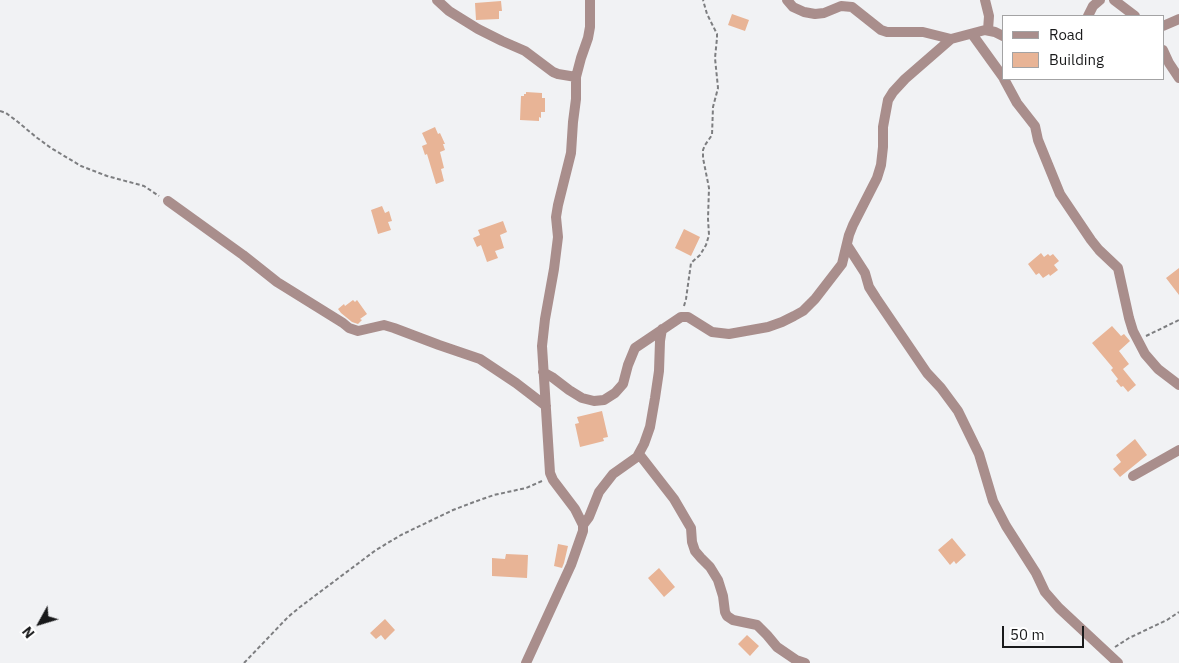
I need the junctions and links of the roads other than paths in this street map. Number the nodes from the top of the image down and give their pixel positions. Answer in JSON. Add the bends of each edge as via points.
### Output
{"nodes":[{"id":1,"x":437,"y":0,"type":"edge"},
{"id":2,"x":590,"y":0,"type":"edge"},
{"id":3,"x":787,"y":0,"type":"edge"},
{"id":4,"x":985,"y":0,"type":"edge"},
{"id":5,"x":1100,"y":0,"type":"edge"},
{"id":6,"x":1114,"y":0,"type":"edge"},
{"id":7,"x":1088,"y":15,"type":"edge"},
{"id":8,"x":1134,"y":15,"type":"edge"},
{"id":9,"x":1179,"y":19,"type":"edge"},
{"id":10,"x":1164,"y":26,"type":"edge"},
{"id":11,"x":988,"y":30,"type":"junction"},
{"id":12,"x":972,"y":34,"type":"junction"},
{"id":13,"x":1002,"y":36,"type":"edge"},
{"id":14,"x":951,"y":39,"type":"junction"},
{"id":15,"x":1164,"y":53,"type":"edge"},
{"id":16,"x":576,"y":77,"type":"junction"},
{"id":17,"x":1002,"y":77,"type":"edge"},
{"id":18,"x":1179,"y":78,"type":"edge"},
{"id":19,"x":1004,"y":80,"type":"edge"},
{"id":20,"x":168,"y":201,"type":"road end"},
{"id":21,"x":847,"y":245,"type":"junction"},
{"id":22,"x":662,"y":329,"type":"junction"},
{"id":23,"x":543,"y":372,"type":"junction"},
{"id":24,"x":1179,"y":385,"type":"edge"},
{"id":25,"x":546,"y":406,"type":"junction"},
{"id":26,"x":1179,"y":450,"type":"edge"},
{"id":27,"x":639,"y":454,"type":"junction"},
{"id":28,"x":1134,"y":476,"type":"dead end"},
{"id":29,"x":583,"y":525,"type":"junction"},
{"id":30,"x":800,"y":662,"type":"edge"},
{"id":31,"x":526,"y":663,"type":"edge"},
{"id":32,"x":1118,"y":663,"type":"edge"}],
"edges":[{"from":1,"to":16,"type":"street","via":[[478,29],[525,51],[554,72]]},
{"from":2,"to":16,"type":"street","via":[[588,38]]},
{"from":3,"to":14,"type":"street","via":[[804,12],[819,14],[841,6],[852,7],[887,32],[923,32]]},
{"from":4,"to":11,"type":"street"},
{"from":5,"to":7,"type":"street"},
{"from":6,"to":8,"type":"street"},
{"from":9,"to":10,"type":"street"},
{"from":11,"to":12,"type":"street"},
{"from":11,"to":13,"type":"street"},
{"from":12,"to":14,"type":"street"},
{"from":12,"to":17,"type":"street"},
{"from":14,"to":21,"type":"street","via":[[905,80],[888,100],[881,165]]},
{"from":15,"to":18,"type":"street"},
{"from":16,"to":23,"type":"street","via":[[571,153],[556,217],[558,237],[542,346]]},
{"from":19,"to":24,"type":"street","via":[[1035,126],[1060,194],[1091,240],[1118,268],[1129,318],[1146,354]]},
{"from":20,"to":25,"type":"street","via":[[277,282],[349,328],[358,331],[384,325],[480,359]]},
{"from":21,"to":22,"type":"street","via":[[842,264],[815,299],[803,311],[782,322],[721,334],[712,332],[688,316]]},
{"from":21,"to":32,"type":"street","via":[[876,298],[927,373],[958,411],[978,454],[993,502],[1044,592]]},
{"from":22,"to":23,"type":"street","via":[[635,348],[623,384],[604,400],[582,398]]},
{"from":22,"to":27,"type":"street","via":[[652,415]]},
{"from":23,"to":25,"type":"street"},
{"from":25,"to":29,"type":"street","via":[[551,477]]},
{"from":26,"to":28,"type":"street"},
{"from":27,"to":29,"type":"street","via":[[612,474]]},
{"from":27,"to":30,"type":"street","via":[[674,499],[691,528],[695,551],[718,580],[727,616],[756,625],[778,647]]},
{"from":29,"to":31,"type":"street","via":[[571,565]]}]}
